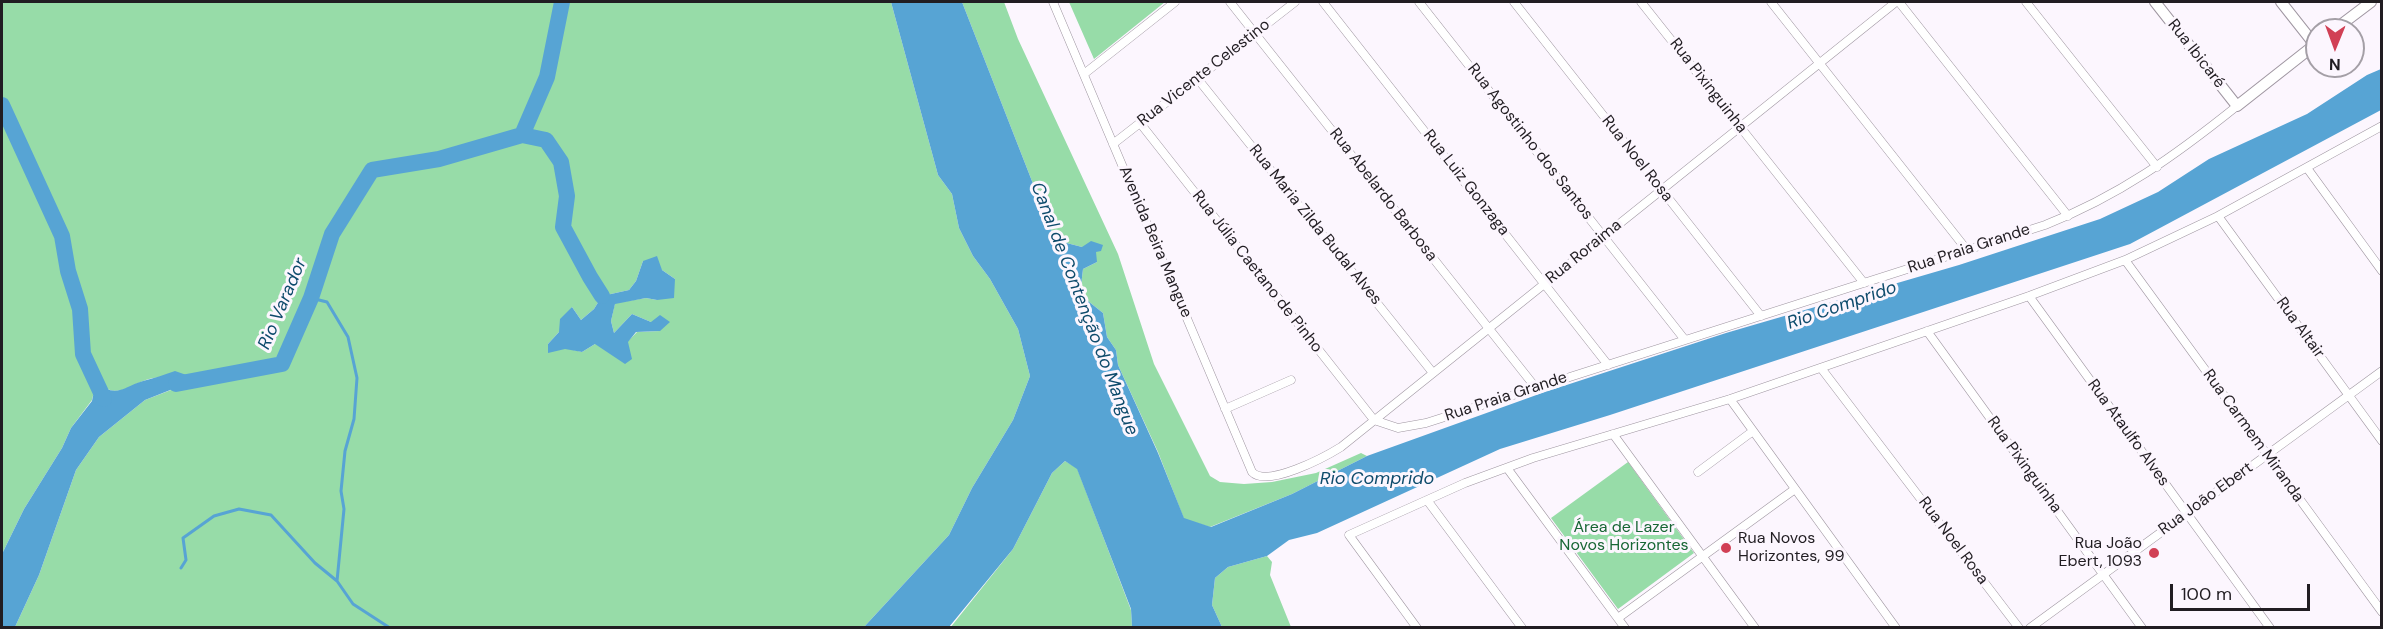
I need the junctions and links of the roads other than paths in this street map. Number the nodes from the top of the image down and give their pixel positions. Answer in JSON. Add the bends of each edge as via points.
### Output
{"nodes":[{"id":1,"x":1053,"y":2,"type":"edge"},
{"id":2,"x":1174,"y":2,"type":"edge"},
{"id":3,"x":1230,"y":2,"type":"edge"},
{"id":4,"x":1295,"y":2,"type":"edge"},
{"id":5,"x":1323,"y":2,"type":"edge"},
{"id":6,"x":1419,"y":2,"type":"edge"},
{"id":7,"x":1514,"y":2,"type":"edge"},
{"id":8,"x":1641,"y":2,"type":"edge"},
{"id":9,"x":1771,"y":2,"type":"edge"},
{"id":10,"x":1897,"y":2,"type":"edge"},
{"id":11,"x":2026,"y":2,"type":"edge"},
{"id":12,"x":2155,"y":2,"type":"edge"},
{"id":13,"x":2281,"y":2,"type":"edge"},
{"id":14,"x":2371,"y":2,"type":"edge"},
{"id":15,"x":2350,"y":18,"type":"edge"},
{"id":16,"x":2305,"y":31,"type":"edge"},
{"id":17,"x":1255,"y":33,"type":"junction"},
{"id":18,"x":2305,"y":53,"type":"edge"},
{"id":19,"x":1820,"y":63,"type":"junction"},
{"id":20,"x":1084,"y":74,"type":"junction"},
{"id":21,"x":1197,"y":78,"type":"junction"},
{"id":22,"x":2237,"y":106,"type":"junction"},
{"id":23,"x":1140,"y":123,"type":"junction"},
{"id":24,"x":1740,"y":126,"type":"junction"},
{"id":25,"x":2382,"y":126,"type":"edge"},
{"id":26,"x":1113,"y":144,"type":"junction"},
{"id":27,"x":2157,"y":167,"type":"junction"},
{"id":28,"x":2307,"y":168,"type":"junction"},
{"id":29,"x":1662,"y":189,"type":"junction"},
{"id":30,"x":2068,"y":216,"type":"junction"},
{"id":31,"x":2218,"y":216,"type":"junction"},
{"id":32,"x":1604,"y":236,"type":"junction"},
{"id":33,"x":1967,"y":250,"type":"junction"},
{"id":34,"x":2125,"y":260,"type":"junction"},
{"id":35,"x":2382,"y":271,"type":"edge"},
{"id":36,"x":1545,"y":283,"type":"junction"},
{"id":37,"x":1864,"y":283,"type":"junction"},
{"id":38,"x":2029,"y":296,"type":"junction"},
{"id":39,"x":1761,"y":316,"type":"junction"},
{"id":40,"x":1489,"y":328,"type":"junction"},
{"id":41,"x":1927,"y":331,"type":"junction"},
{"id":42,"x":1685,"y":340,"type":"junction"},
{"id":43,"x":1608,"y":365,"type":"junction"},
{"id":44,"x":1821,"y":368,"type":"junction"},
{"id":45,"x":2382,"y":371,"type":"edge"},
{"id":46,"x":1433,"y":373,"type":"junction"},
{"id":47,"x":1291,"y":380,"type":"dead end"},
{"id":48,"x":1536,"y":388,"type":"junction"},
{"id":49,"x":2348,"y":395,"type":"junction"},
{"id":50,"x":1730,"y":399,"type":"junction"},
{"id":51,"x":1225,"y":409,"type":"junction"},
{"id":52,"x":1374,"y":420,"type":"junction"},
{"id":53,"x":1754,"y":431,"type":"junction"},
{"id":54,"x":1613,"y":434,"type":"junction"},
{"id":55,"x":2382,"y":441,"type":"edge"},
{"id":56,"x":2266,"y":455,"type":"junction"},
{"id":57,"x":1507,"y":468,"type":"junction"},
{"id":58,"x":1698,"y":472,"type":"dead end"},
{"id":59,"x":1260,"y":478,"type":"joint"},
{"id":60,"x":1795,"y":489,"type":"junction"},
{"id":61,"x":1427,"y":500,"type":"junction"},
{"id":62,"x":2187,"y":513,"type":"junction"},
{"id":63,"x":1702,"y":556,"type":"junction"},
{"id":64,"x":2103,"y":574,"type":"junction"},
{"id":65,"x":2382,"y":612,"type":"edge"},
{"id":66,"x":1618,"y":618,"type":"junction"},
{"id":67,"x":1417,"y":627,"type":"edge"},
{"id":68,"x":1522,"y":627,"type":"edge"},
{"id":69,"x":1625,"y":627,"type":"edge"},
{"id":70,"x":1755,"y":627,"type":"edge"},
{"id":71,"x":1896,"y":627,"type":"edge"},
{"id":72,"x":2019,"y":627,"type":"edge"},
{"id":73,"x":2030,"y":627,"type":"edge"},
{"id":74,"x":2142,"y":627,"type":"edge"},
{"id":75,"x":2270,"y":627,"type":"edge"}],
"edges":[{"from":1,"to":20,"type":"street","name":"Avenida Beira Mangue"},
{"from":2,"to":20,"type":"street"},
{"from":3,"to":17,"type":"street","name":"Rua Abelardo Barbosa"},
{"from":4,"to":17,"type":"street","name":"Rua Vicente Celestino"},
{"from":5,"to":36,"type":"street","name":"Rua Luiz Gonzaga"},
{"from":6,"to":32,"type":"street","name":"Rua Agostinho dos Santos"},
{"from":7,"to":29,"type":"street","name":"Rua Noel Rosa"},
{"from":8,"to":24,"type":"street","name":"Rua Pixinguinha"},
{"from":9,"to":19,"type":"street"},
{"from":10,"to":19,"type":"street","name":"Rua Roraima"},
{"from":10,"to":30,"type":"street"},
{"from":11,"to":27,"type":"street"},
{"from":12,"to":22,"type":"street","name":"Rua Ibicaré"},
{"from":13,"to":16,"type":"street"},
{"from":14,"to":15,"type":"street"},
{"from":17,"to":21,"type":"street","name":"Rua Vicente Celestino"},
{"from":17,"to":40,"type":"street","name":"Rua Abelardo Barbosa"},
{"from":18,"to":22,"type":"street","name":"Rua Praia Grande"},
{"from":19,"to":24,"type":"street","name":"Rua Roraima"},
{"from":19,"to":33,"type":"street"},
{"from":20,"to":26,"type":"street","name":"Avenida Beira Mangue"},
{"from":21,"to":23,"type":"street","name":"Rua Vicente Celestino"},
{"from":21,"to":46,"type":"street","name":"Rua Maria Zilda Budal Alves"},
{"from":22,"to":27,"type":"street","name":"Rua Praia Grande"},
{"from":23,"to":26,"type":"street","name":"Rua Vicente Celestino"},
{"from":23,"to":52,"type":"street","name":"Rua Júlia Caetano de Pinho"},
{"from":24,"to":29,"type":"street","name":"Rua Roraima"},
{"from":24,"to":37,"type":"street","name":"Rua Pixinguinha"},
{"from":25,"to":28,"type":"street"},
{"from":26,"to":51,"type":"street","name":"Avenida Beira Mangue"},
{"from":27,"to":30,"type":"street","name":"Rua Praia Grande"},
{"from":28,"to":31,"type":"street"},
{"from":28,"to":35,"type":"street"},
{"from":29,"to":32,"type":"street","name":"Rua Roraima"},
{"from":29,"to":39,"type":"street","name":"Rua Noel Rosa"},
{"from":30,"to":33,"type":"street","name":"Rua Praia Grande"},
{"from":31,"to":34,"type":"street"},
{"from":31,"to":49,"type":"street","name":"Rua Altair"},
{"from":32,"to":36,"type":"street","name":"Rua Roraima"},
{"from":32,"to":42,"type":"street","name":"Rua Agostinho dos Santos"},
{"from":33,"to":37,"type":"street","name":"Rua Praia Grande"},
{"from":34,"to":38,"type":"street"},
{"from":34,"to":56,"type":"street","name":"Rua Carmem Miranda"},
{"from":36,"to":40,"type":"street","name":"Rua Roraima"},
{"from":36,"to":43,"type":"street","name":"Rua Luiz Gonzaga"},
{"from":37,"to":39,"type":"street","name":"Rua Praia Grande"},
{"from":38,"to":41,"type":"street"},
{"from":38,"to":62,"type":"street","name":"Rua Ataulfo Alves"},
{"from":39,"to":42,"type":"street","name":"Rua Praia Grande"},
{"from":40,"to":46,"type":"street","name":"Rua Roraima"},
{"from":40,"to":48,"type":"street","name":"Rua Abelardo Barbosa"},
{"from":41,"to":44,"type":"street"},
{"from":41,"to":64,"type":"street","name":"Rua Pixinguinha"},
{"from":42,"to":43,"type":"street","name":"Rua Praia Grande"},
{"from":43,"to":48,"type":"street","name":"Rua Praia Grande"},
{"from":44,"to":50,"type":"street"},
{"from":44,"to":72,"type":"street","name":"Rua Noel Rosa"},
{"from":45,"to":49,"type":"street","name":"Rua João Ebert"},
{"from":46,"to":52,"type":"street","name":"Rua Roraima"},
{"from":47,"to":51,"type":"street"},
{"from":48,"to":52,"type":"street","name":"Rua Praia Grande","via":[[1412,427],[1392,428]]},
{"from":49,"to":55,"type":"street","name":"Rua Altair"},
{"from":49,"to":56,"type":"street","name":"Rua João Ebert"},
{"from":50,"to":53,"type":"street"},
{"from":50,"to":54,"type":"street"},
{"from":51,"to":59,"type":"street","name":"Avenida Beira Mangue","via":[[1252,472]]},
{"from":52,"to":59,"type":"street","name":"Rua Roraima","via":[[1322,458]]},
{"from":53,"to":58,"type":"street"},
{"from":53,"to":60,"type":"street"},
{"from":54,"to":57,"type":"street"},
{"from":54,"to":63,"type":"street"},
{"from":56,"to":62,"type":"street","name":"Rua João Ebert"},
{"from":56,"to":65,"type":"street","name":"Rua Carmem Miranda"},
{"from":57,"to":61,"type":"street"},
{"from":57,"to":66,"type":"street"},
{"from":60,"to":63,"type":"street"},
{"from":60,"to":71,"type":"street"},
{"from":61,"to":67,"type":"street","via":[[1349,535]]},
{"from":61,"to":68,"type":"street"},
{"from":62,"to":64,"type":"street","name":"Rua João Ebert"},
{"from":62,"to":75,"type":"street","name":"Rua Ataulfo Alves"},
{"from":63,"to":66,"type":"street"},
{"from":63,"to":70,"type":"street"},
{"from":64,"to":73,"type":"street","name":"Rua João Ebert"},
{"from":64,"to":74,"type":"street","name":"Rua Pixinguinha"},
{"from":66,"to":69,"type":"street"}]}
